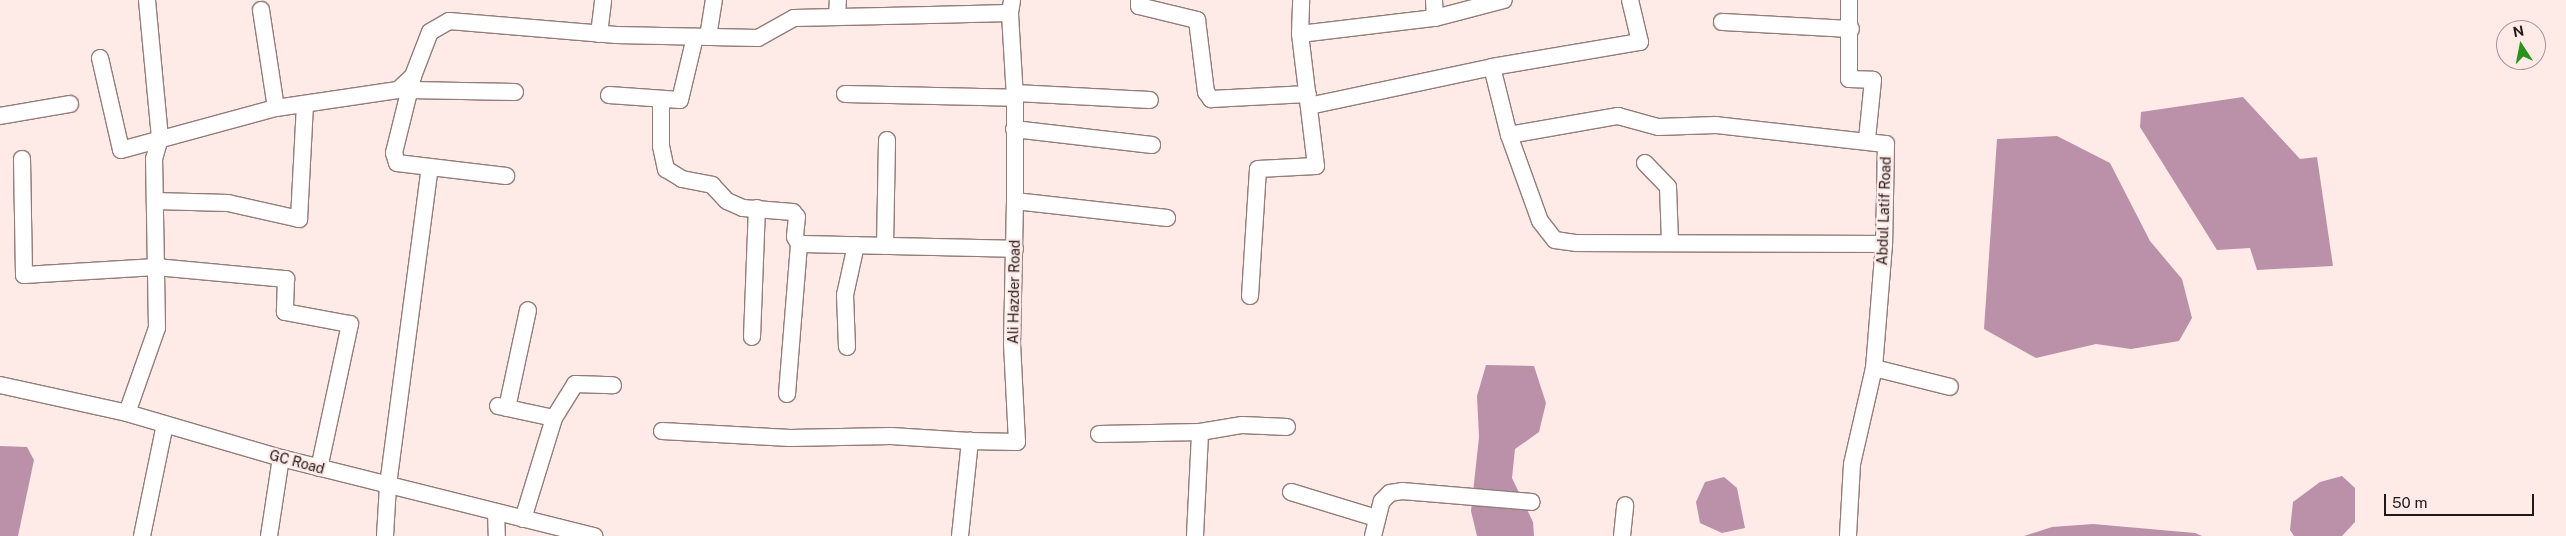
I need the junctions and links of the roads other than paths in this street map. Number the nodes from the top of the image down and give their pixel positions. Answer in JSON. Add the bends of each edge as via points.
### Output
{"nodes":[{"id":1,"x":147,"y":0,"type":"edge"},
{"id":2,"x":603,"y":0,"type":"edge"},
{"id":3,"x":714,"y":0,"type":"edge"},
{"id":4,"x":838,"y":0,"type":"edge"},
{"id":5,"x":1139,"y":0,"type":"edge"},
{"id":6,"x":1301,"y":0,"type":"edge"},
{"id":7,"x":1434,"y":0,"type":"edge"},
{"id":8,"x":1504,"y":0,"type":"edge"},
{"id":9,"x":1630,"y":0,"type":"edge"},
{"id":10,"x":1849,"y":0,"type":"edge"},
{"id":11,"x":1011,"y":7,"type":"edge"},
{"id":12,"x":261,"y":10,"type":"dead end"},
{"id":13,"x":837,"y":17,"type":"junction"},
{"id":14,"x":1435,"y":18,"type":"junction"},
{"id":15,"x":1722,"y":22,"type":"dead end"},
{"id":16,"x":1851,"y":29,"type":"junction"},
{"id":17,"x":599,"y":34,"type":"junction"},
{"id":18,"x":1300,"y":34,"type":"junction"},
{"id":19,"x":702,"y":37,"type":"junction"},
{"id":20,"x":100,"y":58,"type":"dead end"},
{"id":21,"x":1492,"y":68,"type":"junction"},
{"id":22,"x":411,"y":83,"type":"junction"},
{"id":23,"x":515,"y":92,"type":"dead end"},
{"id":24,"x":845,"y":94,"type":"dead end"},
{"id":25,"x":1015,"y":95,"type":"junction"},
{"id":26,"x":609,"y":96,"type":"dead end"},
{"id":27,"x":661,"y":99,"type":"junction"},
{"id":28,"x":1150,"y":100,"type":"dead end"},
{"id":29,"x":1309,"y":100,"type":"junction"},
{"id":30,"x":70,"y":104,"type":"dead end"},
{"id":31,"x":305,"y":104,"type":"junction"},
{"id":32,"x":276,"y":108,"type":"junction"},
{"id":33,"x":0,"y":116,"type":"edge"},
{"id":34,"x":1014,"y":129,"type":"junction"},
{"id":35,"x":1509,"y":135,"type":"junction"},
{"id":36,"x":160,"y":138,"type":"junction"},
{"id":37,"x":1867,"y":139,"type":"junction"},
{"id":38,"x":887,"y":140,"type":"dead end"},
{"id":39,"x":1152,"y":145,"type":"dead end"},
{"id":40,"x":22,"y":159,"type":"dead end"},
{"id":41,"x":1645,"y":162,"type":"dead end"},
{"id":42,"x":430,"y":168,"type":"junction"},
{"id":43,"x":506,"y":176,"type":"dead end"},
{"id":44,"x":155,"y":201,"type":"junction"},
{"id":45,"x":1015,"y":201,"type":"junction"},
{"id":46,"x":757,"y":208,"type":"junction"},
{"id":47,"x":1167,"y":218,"type":"dead end"},
{"id":48,"x":1670,"y":241,"type":"junction"},
{"id":49,"x":800,"y":244,"type":"junction"},
{"id":50,"x":1884,"y":244,"type":"junction"},
{"id":51,"x":856,"y":245,"type":"junction"},
{"id":52,"x":884,"y":246,"type":"junction"},
{"id":53,"x":1015,"y":249,"type":"junction"},
{"id":54,"x":156,"y":267,"type":"junction"},
{"id":55,"x":1250,"y":296,"type":"dead end"},
{"id":56,"x":528,"y":310,"type":"dead end"},
{"id":57,"x":752,"y":338,"type":"dead end"},
{"id":58,"x":847,"y":347,"type":"dead end"},
{"id":59,"x":1874,"y":368,"type":"junction"},
{"id":60,"x":0,"y":385,"type":"edge"},
{"id":61,"x":613,"y":385,"type":"dead end"},
{"id":62,"x":1950,"y":386,"type":"dead end"},
{"id":63,"x":787,"y":394,"type":"dead end"},
{"id":64,"x":127,"y":413,"type":"junction"},
{"id":65,"x":554,"y":418,"type":"junction"},
{"id":66,"x":165,"y":424,"type":"junction"},
{"id":67,"x":1287,"y":427,"type":"dead end"},
{"id":68,"x":662,"y":431,"type":"dead end"},
{"id":69,"x":1200,"y":432,"type":"junction"},
{"id":70,"x":1098,"y":434,"type":"dead end"},
{"id":71,"x":970,"y":441,"type":"junction"},
{"id":72,"x":280,"y":458,"type":"junction"},
{"id":73,"x":319,"y":468,"type":"junction"},
{"id":74,"x":388,"y":485,"type":"junction"},
{"id":75,"x":1291,"y":492,"type":"dead end"},
{"id":76,"x":1532,"y":502,"type":"dead end"},
{"id":77,"x":1625,"y":505,"type":"dead end"},
{"id":78,"x":496,"y":512,"type":"junction"},
{"id":79,"x":523,"y":518,"type":"junction"},
{"id":80,"x":1376,"y":518,"type":"junction"},
{"id":81,"x":142,"y":536,"type":"edge"},
{"id":82,"x":269,"y":536,"type":"edge"},
{"id":83,"x":386,"y":536,"type":"edge"},
{"id":84,"x":497,"y":536,"type":"edge"},
{"id":85,"x":594,"y":536,"type":"edge"},
{"id":86,"x":960,"y":536,"type":"edge"},
{"id":87,"x":1195,"y":536,"type":"edge"},
{"id":88,"x":1373,"y":536,"type":"edge"},
{"id":89,"x":1622,"y":536,"type":"edge"},
{"id":90,"x":1848,"y":536,"type":"edge"}],
"edges":[{"from":1,"to":36,"type":"street"},
{"from":2,"to":17,"type":"street"},
{"from":3,"to":19,"type":"street"},
{"from":4,"to":13,"type":"street"},
{"from":5,"to":29,"type":"street","via":[[1139,6],[1197,20],[1206,92],[1211,99]]},
{"from":6,"to":18,"type":"street"},
{"from":7,"to":14,"type":"street"},
{"from":8,"to":14,"type":"street"},
{"from":9,"to":21,"type":"street","via":[[1640,42]]},
{"from":10,"to":16,"type":"street"},
{"from":11,"to":13,"type":"street"},
{"from":11,"to":25,"type":"street","name":"Ali Hazder Road"},
{"from":12,"to":32,"type":"street"},
{"from":13,"to":19,"type":"street","via":[[794,18],[758,38]]},
{"from":14,"to":18,"type":"street"},
{"from":15,"to":16,"type":"street"},
{"from":16,"to":37,"type":"street","via":[[1849,79],[1873,80]]},
{"from":17,"to":19,"type":"street"},
{"from":17,"to":22,"type":"street","via":[[449,21],[430,32]]},
{"from":18,"to":29,"type":"street"},
{"from":19,"to":27,"type":"street","via":[[680,100]]},
{"from":20,"to":36,"type":"street","via":[[120,150]]},
{"from":21,"to":29,"type":"street"},
{"from":21,"to":35,"type":"street"},
{"from":22,"to":23,"type":"street"},
{"from":22,"to":31,"type":"street","via":[[388,93]]},
{"from":22,"to":42,"type":"street","via":[[394,159],[403,165]]},
{"from":24,"to":25,"type":"street"},
{"from":25,"to":28,"type":"street"},
{"from":25,"to":34,"type":"street","name":"Ali Hazder Road"},
{"from":26,"to":27,"type":"street"},
{"from":27,"to":46,"type":"street","via":[[661,146],[666,169],[682,179],[712,186],[727,201],[743,208]]},
{"from":29,"to":55,"type":"street","via":[[1316,166],[1258,169]]},
{"from":30,"to":33,"type":"street"},
{"from":31,"to":32,"type":"street"},
{"from":31,"to":44,"type":"street","via":[[299,218],[228,203]]},
{"from":32,"to":36,"type":"street"},
{"from":34,"to":39,"type":"street"},
{"from":34,"to":45,"type":"street","name":"Ali Hazder Road"},
{"from":35,"to":37,"type":"street","name":"Abdul Latif Road","via":[[1618,116],[1658,126],[1716,125]]},
{"from":35,"to":48,"type":"street","via":[[1540,221],[1555,240],[1576,243]]},
{"from":36,"to":44,"type":"street","via":[[154,159]]},
{"from":37,"to":50,"type":"street","name":"Abdul Latif Road","via":[[1886,144]]},
{"from":38,"to":52,"type":"street"},
{"from":40,"to":54,"type":"street","via":[[24,275]]},
{"from":41,"to":48,"type":"street","via":[[1668,187]]},
{"from":42,"to":43,"type":"street"},
{"from":42,"to":74,"type":"street"},
{"from":44,"to":54,"type":"street"},
{"from":45,"to":47,"type":"street"},
{"from":45,"to":53,"type":"street","name":"Ali Hazder Road"},
{"from":46,"to":49,"type":"street","via":[[793,212],[797,218],[795,238]]},
{"from":46,"to":57,"type":"street"},
{"from":48,"to":50,"type":"street"},
{"from":49,"to":51,"type":"street"},
{"from":49,"to":63,"type":"street"},
{"from":50,"to":59,"type":"street","name":"Abdul Latif Road"},
{"from":51,"to":52,"type":"street"},
{"from":51,"to":58,"type":"street","via":[[845,295]]},
{"from":52,"to":53,"type":"street"},
{"from":53,"to":71,"type":"street","name":"Ali Hazder Road","via":[[1012,344],[1017,442]]},
{"from":54,"to":64,"type":"street","via":[[157,328]]},
{"from":54,"to":73,"type":"street","via":[[286,279],[285,312],[350,324]]},
{"from":56,"to":65,"type":"street","via":[[503,407]]},
{"from":59,"to":62,"type":"street"},
{"from":59,"to":90,"type":"street","name":"Abdul Latif Road","via":[[1852,464]]},
{"from":60,"to":64,"type":"street","name":"GC Road"},
{"from":61,"to":65,"type":"street","via":[[576,384]]},
{"from":64,"to":66,"type":"street","name":"GC Road"},
{"from":65,"to":79,"type":"street"},
{"from":66,"to":72,"type":"street","name":"GC Road"},
{"from":66,"to":81,"type":"street"},
{"from":67,"to":69,"type":"street","via":[[1242,425]]},
{"from":68,"to":71,"type":"street","via":[[790,438],[908,436]]},
{"from":69,"to":70,"type":"street"},
{"from":69,"to":87,"type":"street"},
{"from":71,"to":86,"type":"street"},
{"from":72,"to":73,"type":"street","name":"GC Road"},
{"from":72,"to":82,"type":"street"},
{"from":73,"to":74,"type":"street","name":"GC Road"},
{"from":74,"to":78,"type":"street","name":"GC Road"},
{"from":74,"to":83,"type":"street"},
{"from":75,"to":80,"type":"street"},
{"from":76,"to":80,"type":"street","via":[[1402,491],[1390,493],[1382,501]]},
{"from":77,"to":89,"type":"street"},
{"from":78,"to":79,"type":"street","name":"GC Road"},
{"from":78,"to":84,"type":"street"},
{"from":79,"to":85,"type":"street","name":"GC Road"},
{"from":80,"to":88,"type":"street"}]}
